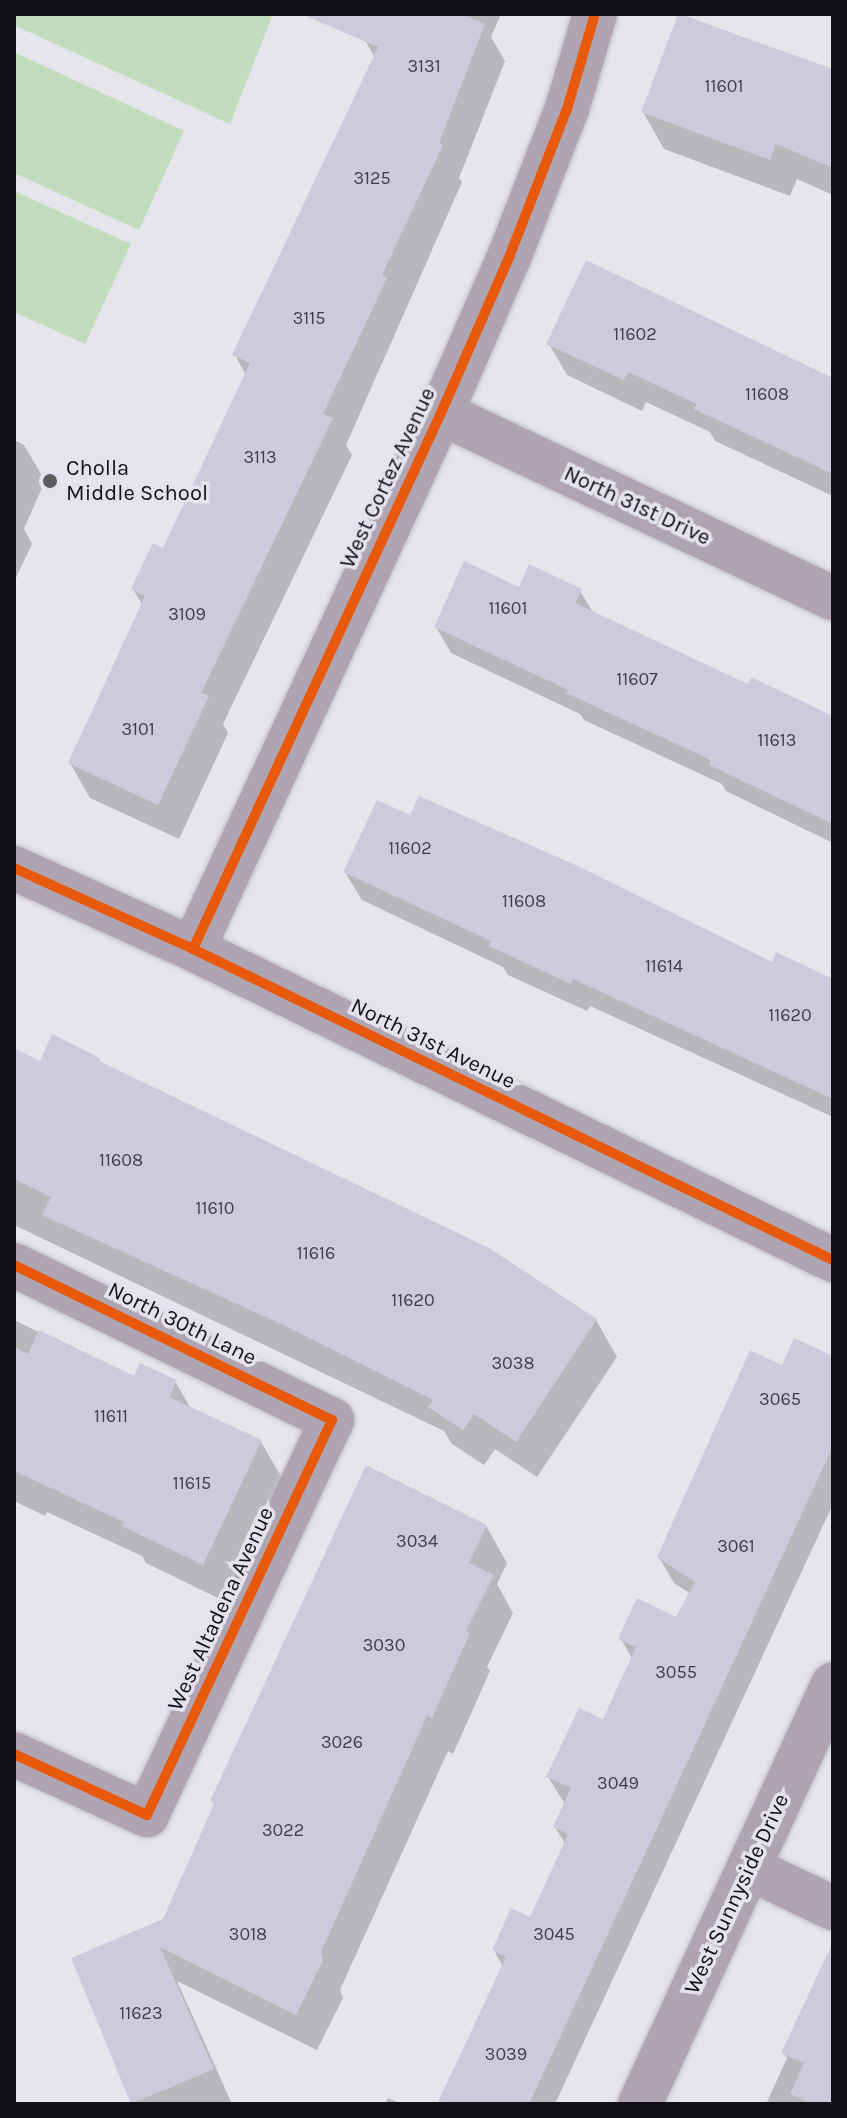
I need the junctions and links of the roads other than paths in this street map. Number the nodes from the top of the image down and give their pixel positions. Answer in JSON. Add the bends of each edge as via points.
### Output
{"nodes":[{"id":1,"x":595,"y":14,"type":"edge"},
{"id":2,"x":441,"y":413,"type":"junction"},
{"id":3,"x":833,"y":598,"type":"edge"},
{"id":4,"x":14,"y":868,"type":"edge"},
{"id":5,"x":193,"y":949,"type":"junction"},
{"id":6,"x":833,"y":1260,"type":"edge"},
{"id":7,"x":14,"y":1265,"type":"edge"},
{"id":8,"x":332,"y":1420,"type":"joint"},
{"id":9,"x":833,"y":1684,"type":"edge"},
{"id":10,"x":14,"y":1754,"type":"edge"},
{"id":11,"x":749,"y":1868,"type":"junction"},
{"id":12,"x":833,"y":1908,"type":"edge"},
{"id":13,"x":640,"y":2104,"type":"edge"}],
"edges":[{"from":1,"to":2,"type":"street","name":"West Cortez Avenue","via":[[551,150]]},
{"from":2,"to":3,"type":"street","name":"North 31st Drive"},
{"from":2,"to":5,"type":"street","name":"West Cortez Avenue"},
{"from":4,"to":5,"type":"street","name":"North 31st Avenue"},
{"from":5,"to":6,"type":"street","name":"North 31st Avenue"},
{"from":7,"to":8,"type":"street","name":"North 30th Lane"},
{"from":8,"to":10,"type":"street","name":"West Altadena Avenue","via":[[147,1815]]},
{"from":9,"to":11,"type":"street","name":"West Sunnyside Drive"},
{"from":11,"to":12,"type":"street"},
{"from":11,"to":13,"type":"street","name":"West Sunnyside Drive"}]}
